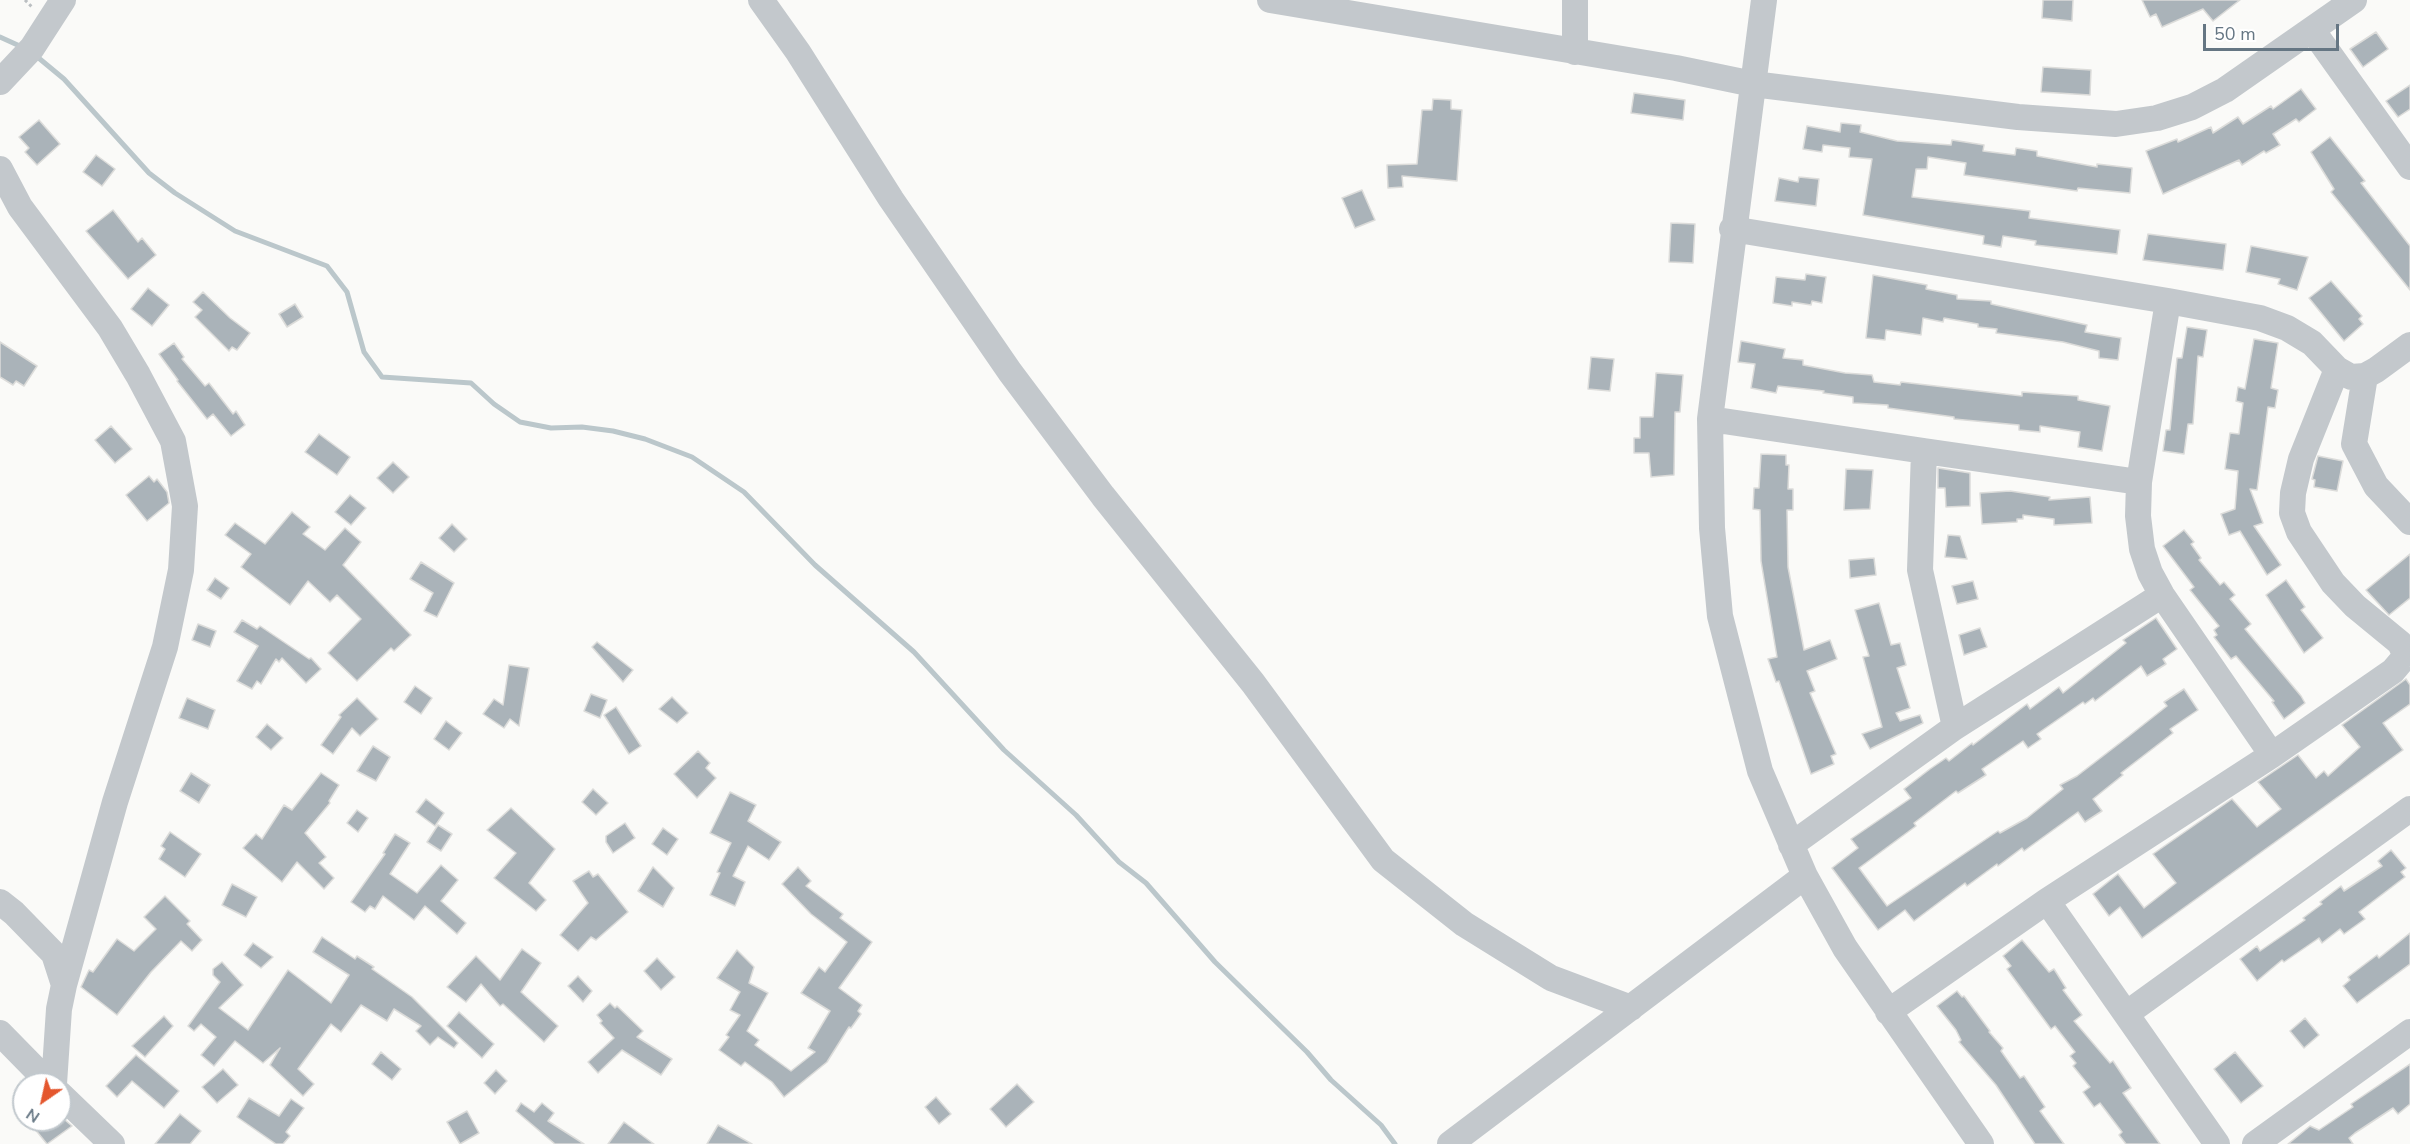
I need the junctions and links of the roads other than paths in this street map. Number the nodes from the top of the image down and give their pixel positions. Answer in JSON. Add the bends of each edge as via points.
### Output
{"nodes":[{"id":1,"x":63,"y":0,"type":"edge"},
{"id":2,"x":761,"y":0,"type":"edge"},
{"id":3,"x":1270,"y":0,"type":"edge"},
{"id":4,"x":1575,"y":0,"type":"edge"},
{"id":5,"x":1764,"y":0,"type":"edge"},
{"id":6,"x":2354,"y":0,"type":"edge"},
{"id":7,"x":2313,"y":31,"type":"junction"},
{"id":8,"x":1575,"y":51,"type":"junction"},
{"id":9,"x":6,"y":76,"type":"edge"},
{"id":10,"x":1752,"y":84,"type":"junction"},
{"id":11,"x":2410,"y":167,"type":"edge"},
{"id":12,"x":0,"y":169,"type":"edge"},
{"id":13,"x":1732,"y":229,"type":"junction"},
{"id":14,"x":2168,"y":301,"type":"junction"},
{"id":15,"x":2410,"y":345,"type":"edge"},
{"id":16,"x":2337,"y":369,"type":"junction"},
{"id":17,"x":2365,"y":376,"type":"junction"},
{"id":18,"x":1710,"y":419,"type":"junction"},
{"id":19,"x":1924,"y":451,"type":"junction"},
{"id":20,"x":2139,"y":482,"type":"junction"},
{"id":21,"x":2410,"y":522,"type":"edge"},
{"id":22,"x":2162,"y":595,"type":"junction"},
{"id":23,"x":2408,"y":652,"type":"edge"},
{"id":24,"x":1955,"y":727,"type":"junction"},
{"id":25,"x":2272,"y":755,"type":"junction"},
{"id":26,"x":2410,"y":809,"type":"edge"},
{"id":27,"x":1791,"y":845,"type":"junction"},
{"id":28,"x":1804,"y":876,"type":"junction"},
{"id":29,"x":2047,"y":901,"type":"junction"},
{"id":30,"x":0,"y":902,"type":"edge"},
{"id":31,"x":64,"y":985,"type":"junction"},
{"id":32,"x":1631,"y":1008,"type":"junction"},
{"id":33,"x":1888,"y":1012,"type":"junction"},
{"id":34,"x":2126,"y":1014,"type":"junction"},
{"id":35,"x":2410,"y":1032,"type":"edge"},
{"id":36,"x":0,"y":1033,"type":"edge"},
{"id":37,"x":40,"y":1072,"type":"edge"},
{"id":38,"x":53,"y":1072,"type":"edge"},
{"id":39,"x":72,"y":1106,"type":"edge"},
{"id":40,"x":112,"y":1144,"type":"edge"},
{"id":41,"x":1450,"y":1144,"type":"edge"},
{"id":42,"x":1981,"y":1144,"type":"edge"},
{"id":43,"x":2217,"y":1144,"type":"edge"},
{"id":44,"x":2255,"y":1144,"type":"edge"}],
"edges":[{"from":1,"to":9,"type":"street","via":[[32,48]]},
{"from":2,"to":32,"type":"street","via":[[1010,372],[1103,496],[1253,683],[1383,860],[1464,924],[1551,978]]},
{"from":3,"to":8,"type":"street"},
{"from":4,"to":8,"type":"street"},
{"from":5,"to":10,"type":"street"},
{"from":6,"to":7,"type":"street"},
{"from":7,"to":10,"type":"street","via":[[2225,90],[2192,107],[2157,118],[2116,124],[2018,117]]},
{"from":7,"to":11,"type":"street"},
{"from":8,"to":10,"type":"street"},
{"from":10,"to":13,"type":"street"},
{"from":12,"to":31,"type":"street","via":[[20,207],[110,328],[138,375],[173,441],[185,506],[181,570],[165,647],[115,802]]},
{"from":13,"to":14,"type":"street"},
{"from":13,"to":18,"type":"street"},
{"from":14,"to":16,"type":"street","via":[[2260,318],[2287,328],[2312,344]]},
{"from":14,"to":20,"type":"street"},
{"from":15,"to":17,"type":"street"},
{"from":16,"to":17,"type":"street","via":[[2350,376]]},
{"from":16,"to":23,"type":"street","via":[[2301,459],[2292,513],[2310,550],[2333,583]]},
{"from":17,"to":21,"type":"street","via":[[2354,444],[2376,486]]},
{"from":18,"to":19,"type":"street"},
{"from":18,"to":27,"type":"street","via":[[1713,549],[1720,616],[1760,771]]},
{"from":19,"to":20,"type":"street"},
{"from":19,"to":24,"type":"street","via":[[1920,570]]},
{"from":20,"to":22,"type":"street","via":[[2142,549]]},
{"from":22,"to":24,"type":"street"},
{"from":22,"to":25,"type":"street"},
{"from":23,"to":25,"type":"street","via":[[2393,671]]},
{"from":24,"to":27,"type":"street"},
{"from":25,"to":29,"type":"street"},
{"from":26,"to":34,"type":"street"},
{"from":27,"to":28,"type":"street"},
{"from":28,"to":32,"type":"street"},
{"from":28,"to":33,"type":"street"},
{"from":29,"to":33,"type":"street"},
{"from":29,"to":34,"type":"street"},
{"from":30,"to":31,"type":"street","via":[[54,954]]},
{"from":31,"to":38,"type":"street"},
{"from":32,"to":41,"type":"street"},
{"from":33,"to":42,"type":"street"},
{"from":34,"to":43,"type":"street"},
{"from":35,"to":44,"type":"street"},
{"from":36,"to":37,"type":"street"},
{"from":39,"to":40,"type":"street"}]}
